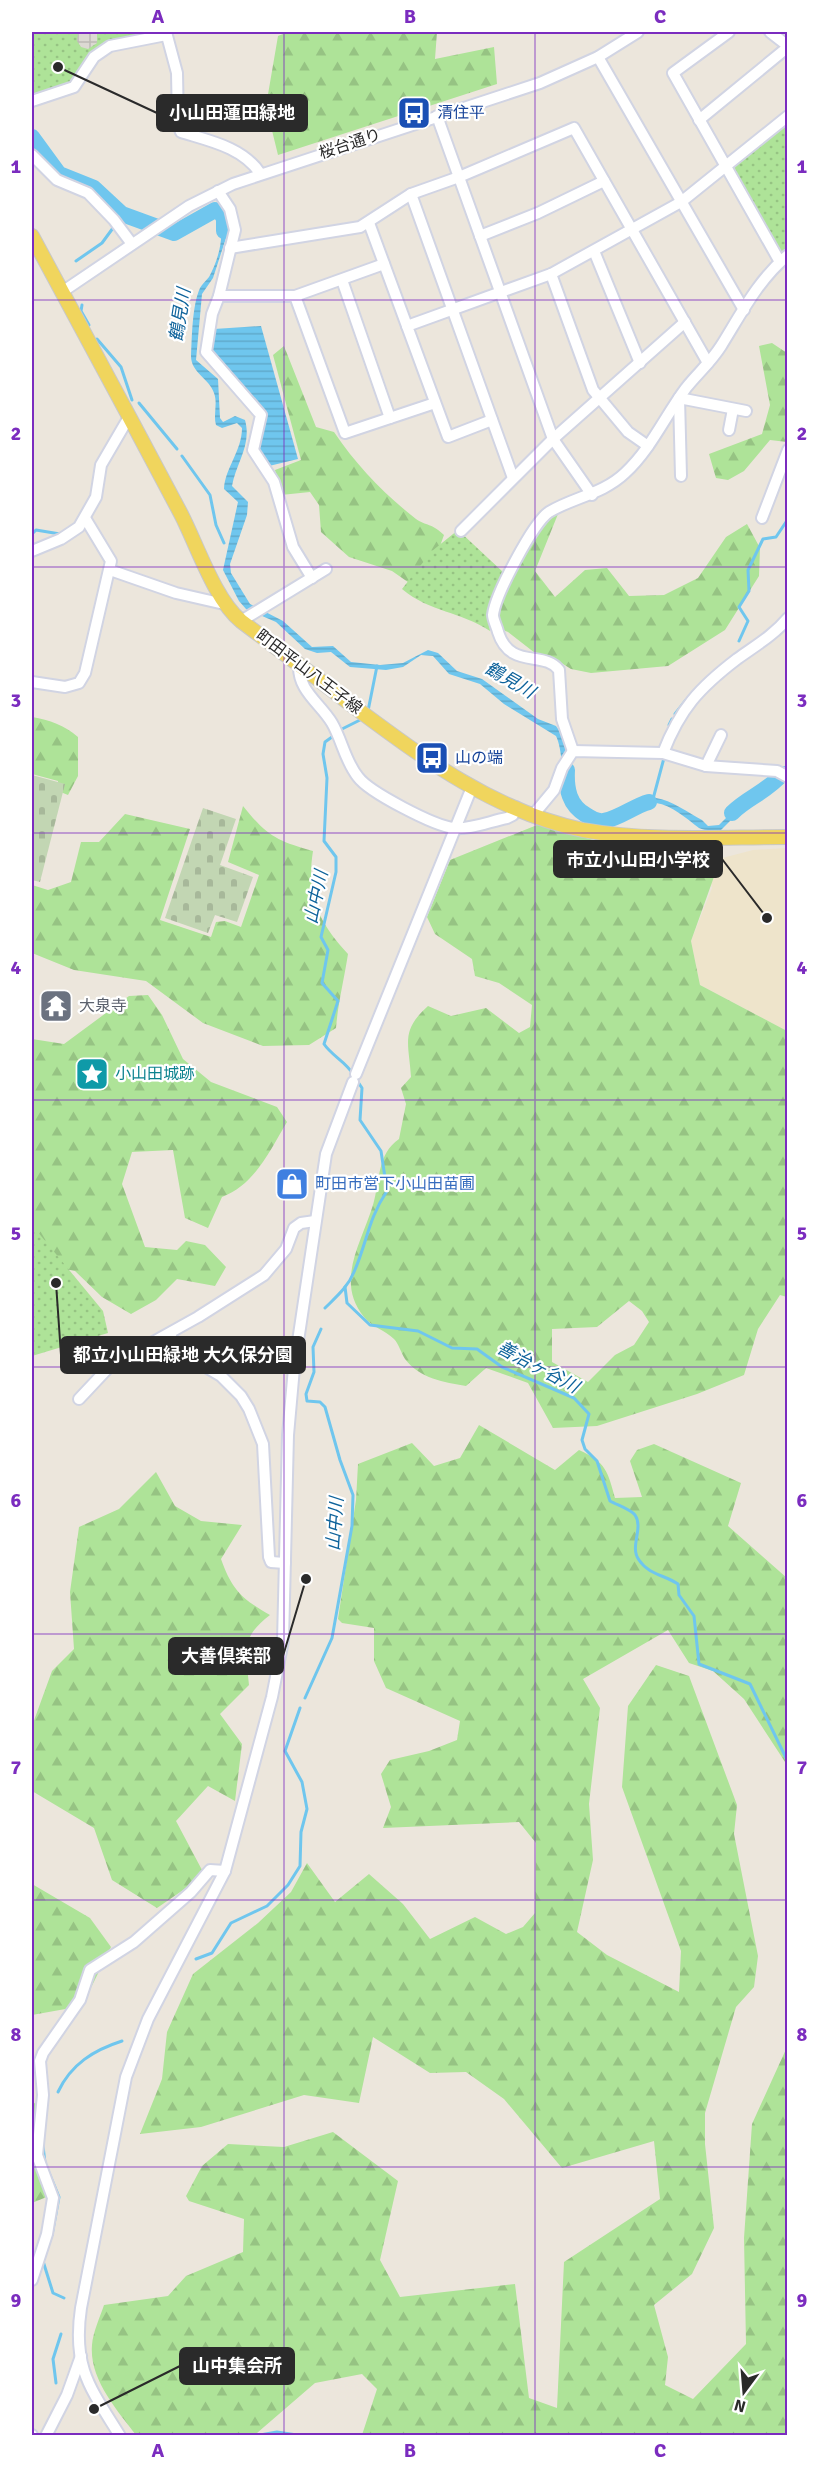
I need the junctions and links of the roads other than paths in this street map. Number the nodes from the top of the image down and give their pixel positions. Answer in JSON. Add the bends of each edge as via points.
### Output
{"nodes":[{"id":1,"x":638,"y":32,"type":"edge"},
{"id":2,"x":729,"y":32,"type":"edge"},
{"id":3,"x":770,"y":32,"type":"edge"},
{"id":4,"x":166,"y":33,"type":"edge"},
{"id":5,"x":788,"y":47,"type":"edge"},
{"id":6,"x":598,"y":57,"type":"junction"},
{"id":7,"x":32,"y":101,"type":"edge"},
{"id":8,"x":437,"y":116,"type":"junction"},
{"id":9,"x":788,"y":116,"type":"edge"},
{"id":10,"x":699,"y":120,"type":"junction"},
{"id":11,"x":32,"y":155,"type":"edge"},
{"id":12,"x":725,"y":166,"type":"junction"},
{"id":13,"x":260,"y":173,"type":"junction"},
{"id":14,"x":459,"y":177,"type":"junction"},
{"id":15,"x":604,"y":180,"type":"junction"},
{"id":16,"x":218,"y":191,"type":"junction"},
{"id":17,"x":411,"y":194,"type":"junction"},
{"id":18,"x":681,"y":202,"type":"junction"},
{"id":19,"x":369,"y":223,"type":"junction"},
{"id":20,"x":632,"y":229,"type":"junction"},
{"id":21,"x":480,"y":236,"type":"junction"},
{"id":22,"x":32,"y":237,"type":"edge"},
{"id":23,"x":132,"y":244,"type":"junction"},
{"id":24,"x":230,"y":248,"type":"junction"},
{"id":25,"x":594,"y":250,"type":"junction"},
{"id":26,"x":784,"y":259,"type":"edge"},
{"id":27,"x":384,"y":264,"type":"junction"},
{"id":28,"x":551,"y":274,"type":"junction"},
{"id":29,"x":342,"y":280,"type":"junction"},
{"id":30,"x":62,"y":292,"type":"junction"},
{"id":31,"x":500,"y":292,"type":"junction"},
{"id":32,"x":219,"y":296,"type":"junction"},
{"id":33,"x":295,"y":296,"type":"junction"},
{"id":34,"x":453,"y":309,"type":"junction"},
{"id":35,"x":744,"y":310,"type":"junction"},
{"id":36,"x":685,"y":322,"type":"junction"},
{"id":37,"x":407,"y":326,"type":"junction"},
{"id":38,"x":640,"y":363,"type":"junction"},
{"id":39,"x":708,"y":363,"type":"junction"},
{"id":40,"x":598,"y":398,"type":"junction"},
{"id":41,"x":679,"y":398,"type":"junction"},
{"id":42,"x":435,"y":403,"type":"junction"},
{"id":43,"x":733,"y":409,"type":"junction"},
{"id":44,"x":746,"y":411,"type":"dead end"},
{"id":45,"x":129,"y":417,"type":"junction"},
{"id":46,"x":390,"y":418,"type":"junction"},
{"id":47,"x":492,"y":420,"type":"junction"},
{"id":48,"x":729,"y":430,"type":"dead end"},
{"id":49,"x":553,"y":439,"type":"junction"},
{"id":50,"x":648,"y":446,"type":"junction"},
{"id":51,"x":788,"y":450,"type":"edge"},
{"id":52,"x":681,"y":476,"type":"dead end"},
{"id":53,"x":513,"y":478,"type":"junction"},
{"id":54,"x":592,"y":495,"type":"junction"},
{"id":55,"x":86,"y":518,"type":"junction"},
{"id":56,"x":762,"y":518,"type":"dead end"},
{"id":57,"x":461,"y":531,"type":"dead end"},
{"id":58,"x":32,"y":551,"type":"edge"},
{"id":59,"x":326,"y":569,"type":"dead end"},
{"id":60,"x":110,"y":570,"type":"junction"},
{"id":61,"x":312,"y":578,"type":"junction"},
{"id":62,"x":224,"y":604,"type":"junction"},
{"id":63,"x":246,"y":618,"type":"junction"},
{"id":64,"x":788,"y":618,"type":"edge"},
{"id":65,"x":300,"y":665,"type":"junction"},
{"id":66,"x":32,"y":682,"type":"edge"},
{"id":67,"x":721,"y":735,"type":"dead end"},
{"id":68,"x":572,"y":751,"type":"junction"},
{"id":69,"x":663,"y":753,"type":"junction"},
{"id":70,"x":706,"y":766,"type":"junction"},
{"id":71,"x":783,"y":775,"type":"edge"},
{"id":72,"x":472,"y":787,"type":"junction"},
{"id":73,"x":516,"y":807,"type":"junction"},
{"id":74,"x":534,"y":814,"type":"junction"},
{"id":75,"x":455,"y":829,"type":"junction"},
{"id":76,"x":788,"y":837,"type":"edge"},
{"id":77,"x":315,"y":1221,"type":"junction"},
{"id":78,"x":169,"y":1334,"type":"junction"},
{"id":79,"x":80,"y":1399,"type":"dead end"},
{"id":80,"x":285,"y":1563,"type":"junction"},
{"id":81,"x":225,"y":1871,"type":"junction"},
{"id":82,"x":32,"y":2280,"type":"edge"},
{"id":83,"x":81,"y":2356,"type":"junction"},
{"id":84,"x":46,"y":2436,"type":"edge"},
{"id":85,"x":120,"y":2436,"type":"edge"}],
"edges":[{"from":1,"to":6,"type":"street","name":"桜台通り"},
{"from":2,"to":10,"type":"street","via":[[672,74]]},
{"from":3,"to":5,"type":"street"},
{"from":4,"to":7,"type":"street","via":[[110,46],[94,57],[74,87]]},
{"from":4,"to":13,"type":"street","via":[[177,73],[181,132],[231,148]]},
{"from":5,"to":10,"type":"street"},
{"from":6,"to":8,"type":"street","name":"桜台通り","via":[[540,83]]},
{"from":6,"to":18,"type":"street"},
{"from":8,"to":13,"type":"street","name":"桜台通り"},
{"from":8,"to":14,"type":"street"},
{"from":9,"to":12,"type":"street"},
{"from":10,"to":12,"type":"street"},
{"from":11,"to":23,"type":"street","via":[[57,180],[88,193]]},
{"from":12,"to":18,"type":"street"},
{"from":12,"to":26,"type":"street"},
{"from":13,"to":16,"type":"street","name":"桜台通り"},
{"from":14,"to":15,"type":"street","via":[[574,128]]},
{"from":14,"to":17,"type":"street"},
{"from":14,"to":21,"type":"street"},
{"from":15,"to":20,"type":"street"},
{"from":15,"to":21,"type":"street"},
{"from":16,"to":23,"type":"street","name":"桜台通り"},
{"from":16,"to":24,"type":"street","via":[[234,220]]},
{"from":17,"to":19,"type":"street"},
{"from":17,"to":34,"type":"street"},
{"from":18,"to":20,"type":"street"},
{"from":18,"to":35,"type":"street"},
{"from":19,"to":24,"type":"street"},
{"from":19,"to":27,"type":"street"},
{"from":20,"to":25,"type":"street"},
{"from":20,"to":36,"type":"street"},
{"from":21,"to":31,"type":"street"},
{"from":22,"to":30,"type":"main road","name":"町田平山八王子線"},
{"from":23,"to":30,"type":"street"},
{"from":24,"to":32,"type":"street"},
{"from":25,"to":28,"type":"street"},
{"from":25,"to":38,"type":"street"},
{"from":26,"to":35,"type":"street","via":[[765,277]]},
{"from":27,"to":29,"type":"street"},
{"from":27,"to":37,"type":"street"},
{"from":28,"to":31,"type":"street"},
{"from":28,"to":40,"type":"street"},
{"from":29,"to":33,"type":"street"},
{"from":29,"to":46,"type":"street"},
{"from":30,"to":45,"type":"main road","name":"町田平山八王子線"},
{"from":31,"to":34,"type":"street"},
{"from":31,"to":49,"type":"street"},
{"from":32,"to":33,"type":"street"},
{"from":32,"to":61,"type":"street","via":[[206,352],[261,415],[253,450],[274,482],[293,548]]},
{"from":33,"to":46,"type":"street","via":[[345,433]]},
{"from":34,"to":37,"type":"street"},
{"from":34,"to":47,"type":"street"},
{"from":35,"to":39,"type":"street"},
{"from":36,"to":38,"type":"street"},
{"from":36,"to":39,"type":"street"},
{"from":37,"to":42,"type":"street"},
{"from":38,"to":40,"type":"street"},
{"from":39,"to":41,"type":"street"},
{"from":40,"to":49,"type":"street"},
{"from":40,"to":50,"type":"street","via":[[628,432]]},
{"from":41,"to":43,"type":"street"},
{"from":41,"to":50,"type":"street"},
{"from":41,"to":52,"type":"street"},
{"from":42,"to":46,"type":"street"},
{"from":42,"to":47,"type":"street","via":[[448,437]]},
{"from":43,"to":44,"type":"street"},
{"from":43,"to":48,"type":"street"},
{"from":45,"to":55,"type":"street","via":[[101,465],[96,497]]},
{"from":45,"to":62,"type":"main road","name":"町田平山八王子線","via":[[200,550]]},
{"from":47,"to":53,"type":"street"},
{"from":49,"to":53,"type":"street"},
{"from":49,"to":54,"type":"street"},
{"from":50,"to":54,"type":"street","via":[[614,484]]},
{"from":51,"to":56,"type":"street"},
{"from":53,"to":57,"type":"street"},
{"from":54,"to":68,"type":"street","via":[[548,513],[511,568],[493,615],[501,640],[511,653],[553,664],[559,670],[562,719]]},
{"from":55,"to":58,"type":"street","via":[[74,532]]},
{"from":55,"to":60,"type":"street","via":[[111,561]]},
{"from":59,"to":61,"type":"street"},
{"from":60,"to":62,"type":"street","via":[[176,593]]},
{"from":60,"to":66,"type":"street","via":[[83,678],[65,687]]},
{"from":61,"to":63,"type":"street"},
{"from":62,"to":63,"type":"main road","name":"町田平山八王子線"},
{"from":63,"to":65,"type":"main road","name":"町田平山八王子線"},
{"from":64,"to":69,"type":"street","via":[[686,705]]},
{"from":65,"to":72,"type":"main road","name":"町田平山八王子線","via":[[436,767]]},
{"from":65,"to":75,"type":"street","via":[[299,676],[308,696],[332,724],[363,783],[390,801]]},
{"from":67,"to":70,"type":"street"},
{"from":68,"to":69,"type":"street"},
{"from":68,"to":74,"type":"street","via":[[554,790]]},
{"from":69,"to":70,"type":"street"},
{"from":70,"to":71,"type":"street"},
{"from":72,"to":73,"type":"main road","name":"町田平山八王子線"},
{"from":72,"to":75,"type":"street"},
{"from":73,"to":74,"type":"main road","name":"町田平山八王子線"},
{"from":73,"to":75,"type":"street","via":[[510,817]]},
{"from":74,"to":76,"type":"main road","name":"町田平山八王子線","via":[[581,829],[630,836]]},
{"from":75,"to":77,"type":"street","via":[[333,1130]]},
{"from":77,"to":78,"type":"street","via":[[294,1228],[286,1249],[264,1275]]},
{"from":77,"to":80,"type":"street","via":[[289,1424]]},
{"from":78,"to":79,"type":"street","via":[[110,1366]]},
{"from":78,"to":80,"type":"street","via":[[182,1353],[221,1376],[249,1409],[263,1444],[269,1557],[271,1562]]},
{"from":80,"to":81,"type":"street","via":[[280,1659]]},
{"from":81,"to":82,"type":"street","via":[[210,1870],[134,1942],[90,1970],[80,2000],[43,2053],[40,2061],[44,2095],[37,2147],[39,2164],[53,2198],[47,2234]]},
{"from":81,"to":83,"type":"street","via":[[148,2019],[126,2077],[81,2308]]},
{"from":83,"to":84,"type":"street","via":[[67,2396]]},
{"from":83,"to":85,"type":"street","via":[[88,2385]]}]}
